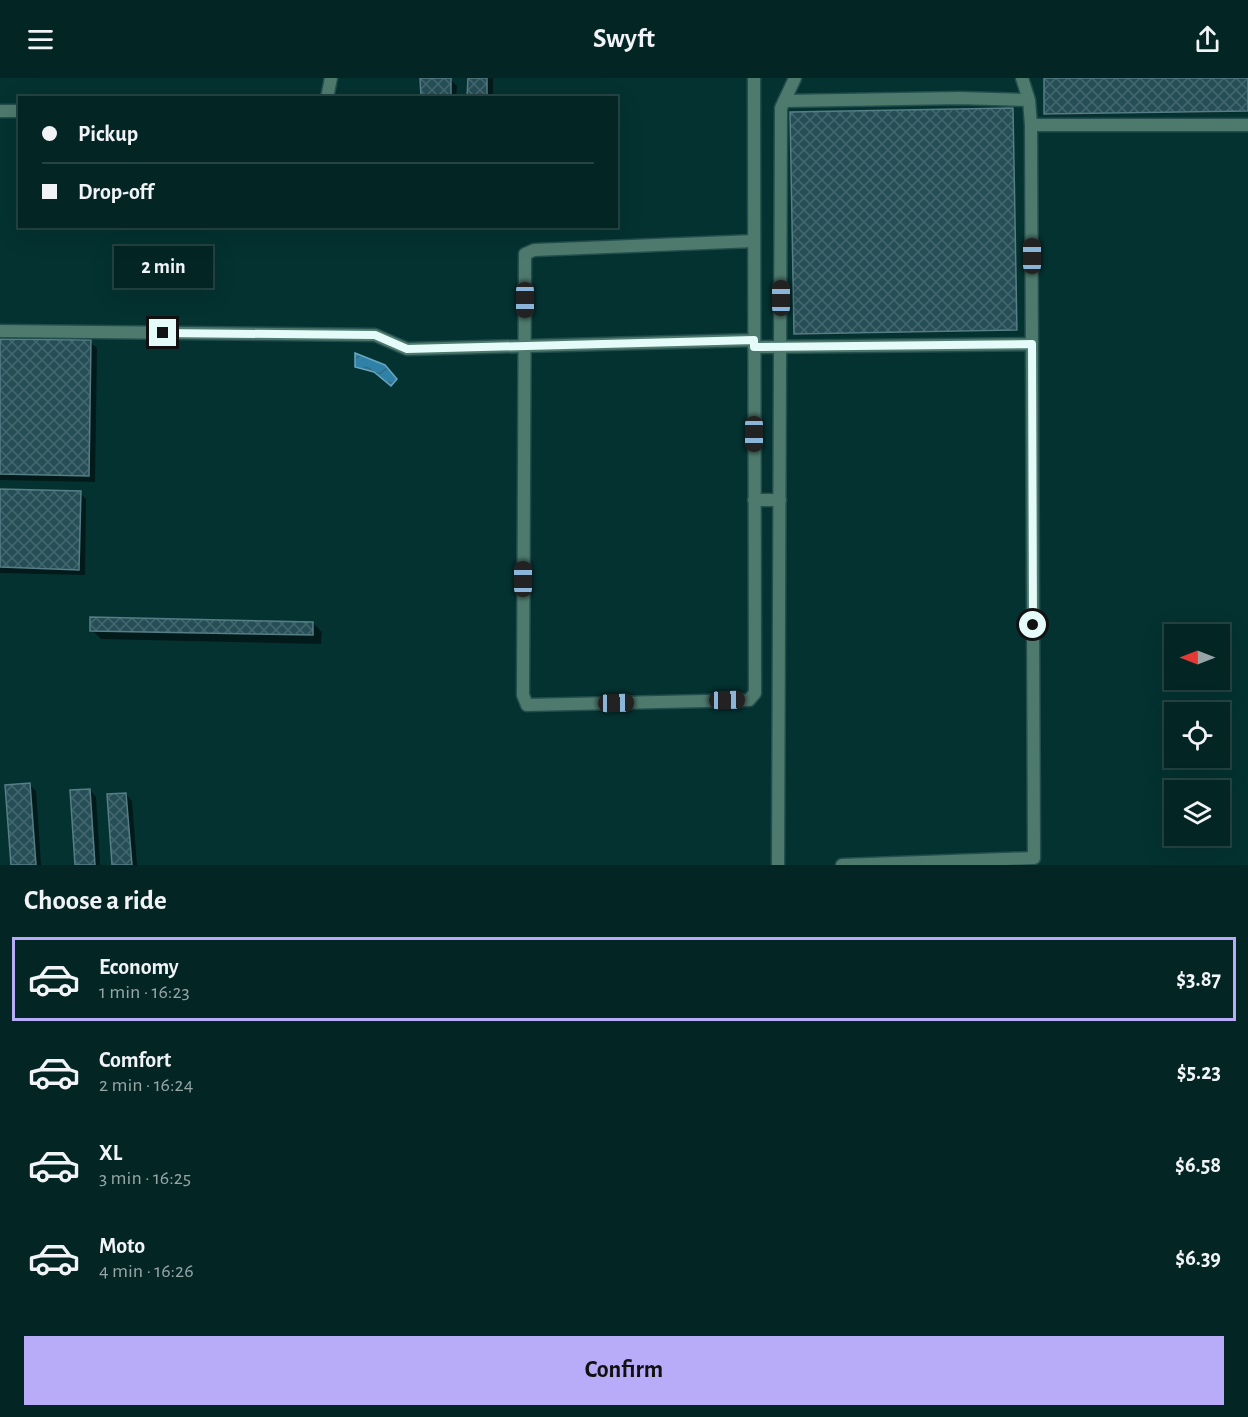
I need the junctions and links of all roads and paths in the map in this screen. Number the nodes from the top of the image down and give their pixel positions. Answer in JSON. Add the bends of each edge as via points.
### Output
{"nodes":[{"id":1,"x":331,"y":78,"type":"edge"},
{"id":2,"x":754,"y":78,"type":"edge"},
{"id":3,"x":795,"y":78,"type":"edge"},
{"id":4,"x":1022,"y":78,"type":"edge"},
{"id":5,"x":327,"y":96,"type":"edge"},
{"id":6,"x":1029,"y":100,"type":"junction"},
{"id":7,"x":784,"y":101,"type":"junction"},
{"id":8,"x":0,"y":111,"type":"edge"},
{"id":9,"x":18,"y":111,"type":"edge"},
{"id":10,"x":1031,"y":125,"type":"junction"},
{"id":11,"x":1248,"y":125,"type":"edge"},
{"id":12,"x":754,"y":241,"type":"junction"},
{"id":13,"x":0,"y":331,"type":"edge"},
{"id":14,"x":754,"y":343,"type":"junction"},
{"id":15,"x":1032,"y":344,"type":"junction"},
{"id":16,"x":781,"y":346,"type":"junction"},
{"id":17,"x":525,"y":347,"type":"junction"},
{"id":18,"x":754,"y":500,"type":"junction"},
{"id":19,"x":780,"y":500,"type":"junction"},
{"id":20,"x":778,"y":865,"type":"edge"},
{"id":21,"x":842,"y":865,"type":"edge"}],
"edges":[{"from":1,"to":5,"type":"street"},
{"from":2,"to":12,"type":"street"},
{"from":3,"to":7,"type":"street"},
{"from":4,"to":6,"type":"street"},
{"from":6,"to":7,"type":"street"},
{"from":6,"to":10,"type":"street"},
{"from":7,"to":16,"type":"street"},
{"from":8,"to":9,"type":"street"},
{"from":10,"to":11,"type":"street"},
{"from":10,"to":15,"type":"street"},
{"from":12,"to":14,"type":"street"},
{"from":12,"to":17,"type":"street","via":[[527,251]]},
{"from":13,"to":17,"type":"street","via":[[375,335],[407,349]]},
{"from":14,"to":16,"type":"street"},
{"from":14,"to":17,"type":"street"},
{"from":14,"to":18,"type":"street"},
{"from":15,"to":16,"type":"street"},
{"from":15,"to":21,"type":"street","via":[[1034,858]]},
{"from":16,"to":19,"type":"street"},
{"from":17,"to":18,"type":"street","via":[[523,695],[527,705],[749,700],[755,693]]},
{"from":18,"to":19,"type":"street"},
{"from":19,"to":20,"type":"street"}]}
